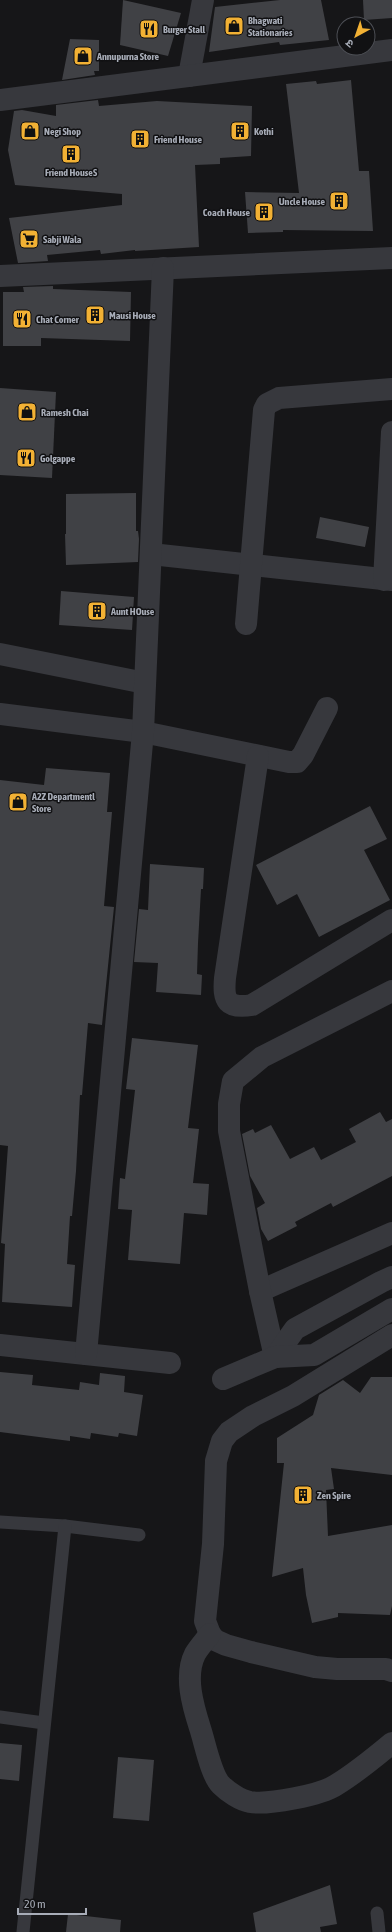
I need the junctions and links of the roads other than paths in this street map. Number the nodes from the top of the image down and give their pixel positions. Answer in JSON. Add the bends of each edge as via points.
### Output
{"nodes":[{"id":1,"x":203,"y":0,"type":"edge"},
{"id":2,"x":392,"y":50,"type":"edge"},
{"id":3,"x":189,"y":76,"type":"junction"},
{"id":4,"x":0,"y":100,"type":"edge"},
{"id":5,"x":392,"y":258,"type":"edge"},
{"id":6,"x":163,"y":268,"type":"junction"},
{"id":7,"x":0,"y":276,"type":"edge"},
{"id":8,"x":392,"y":389,"type":"edge"},
{"id":9,"x":392,"y":432,"type":"edge"},
{"id":10,"x":150,"y":554,"type":"junction"},
{"id":11,"x":252,"y":565,"type":"junction"},
{"id":12,"x":388,"y":580,"type":"edge"},
{"id":13,"x":246,"y":624,"type":"dead end"},
{"id":14,"x":0,"y":654,"type":"edge"},
{"id":15,"x":145,"y":683,"type":"junction"},
{"id":16,"x":327,"y":708,"type":"dead end"},
{"id":17,"x":0,"y":714,"type":"edge"},
{"id":18,"x":143,"y":732,"type":"junction"},
{"id":19,"x":258,"y":756,"type":"junction"},
{"id":20,"x":392,"y":920,"type":"edge"},
{"id":21,"x":392,"y":991,"type":"edge"},
{"id":22,"x":392,"y":1233,"type":"edge"},
{"id":23,"x":392,"y":1277,"type":"edge"},
{"id":24,"x":260,"y":1292,"type":"junction"},
{"id":25,"x":392,"y":1309,"type":"edge"},
{"id":26,"x":392,"y":1335,"type":"edge"},
{"id":27,"x":0,"y":1345,"type":"edge"},
{"id":28,"x":86,"y":1354,"type":"junction"},
{"id":29,"x":275,"y":1357,"type":"junction"},
{"id":30,"x":170,"y":1363,"type":"dead end"},
{"id":31,"x":222,"y":1379,"type":"dead end"},
{"id":32,"x":0,"y":1522,"type":"edge"},
{"id":33,"x":65,"y":1526,"type":"junction"},
{"id":34,"x":139,"y":1535,"type":"dead end"},
{"id":35,"x":210,"y":1634,"type":"junction"},
{"id":36,"x":392,"y":1672,"type":"edge"},
{"id":37,"x":0,"y":1716,"type":"edge"},
{"id":38,"x":44,"y":1723,"type":"junction"},
{"id":39,"x":392,"y":1743,"type":"edge"},
{"id":40,"x":377,"y":1913,"type":"dead end"},
{"id":41,"x":23,"y":1932,"type":"edge"},
{"id":42,"x":379,"y":1932,"type":"edge"}],
"edges":[{"from":1,"to":3,"type":"street"},
{"from":2,"to":3,"type":"street"},
{"from":3,"to":4,"type":"street"},
{"from":5,"to":6,"type":"street"},
{"from":6,"to":7,"type":"street"},
{"from":6,"to":10,"type":"street"},
{"from":8,"to":11,"type":"street","via":[[279,398],[267,404],[264,410]]},
{"from":9,"to":12,"type":"street"},
{"from":10,"to":11,"type":"street"},
{"from":10,"to":15,"type":"street"},
{"from":11,"to":12,"type":"street"},
{"from":11,"to":13,"type":"street"},
{"from":14,"to":15,"type":"street"},
{"from":15,"to":18,"type":"street"},
{"from":16,"to":19,"type":"street","via":[[297,762]]},
{"from":17,"to":18,"type":"street"},
{"from":18,"to":19,"type":"street"},
{"from":18,"to":28,"type":"street"},
{"from":19,"to":20,"type":"street","via":[[225,978],[224,992],[227,1001],[233,1005],[252,1005]]},
{"from":21,"to":24,"type":"street","via":[[262,1057],[233,1081],[229,1104],[229,1131]]},
{"from":22,"to":24,"type":"street"},
{"from":23,"to":29,"type":"street","via":[[295,1328]]},
{"from":24,"to":29,"type":"street"},
{"from":25,"to":29,"type":"street","via":[[314,1355]]},
{"from":26,"to":35,"type":"street","via":[[292,1396],[253,1416],[229,1432],[222,1441],[216,1461],[213,1544],[205,1621]]},
{"from":27,"to":28,"type":"street"},
{"from":28,"to":30,"type":"street"},
{"from":29,"to":31,"type":"street"},
{"from":32,"to":33,"type":"lane"},
{"from":33,"to":34,"type":"lane"},
{"from":33,"to":38,"type":"lane"},
{"from":35,"to":36,"type":"street","via":[[215,1640],[226,1645],[315,1667],[386,1669]]},
{"from":35,"to":39,"type":"street","via":[[195,1654],[191,1666],[193,1704],[220,1784],[238,1797],[250,1802],[271,1802],[320,1792],[335,1786]]},
{"from":37,"to":38,"type":"lane"},
{"from":38,"to":41,"type":"lane"},
{"from":40,"to":42,"type":"lane"}]}
